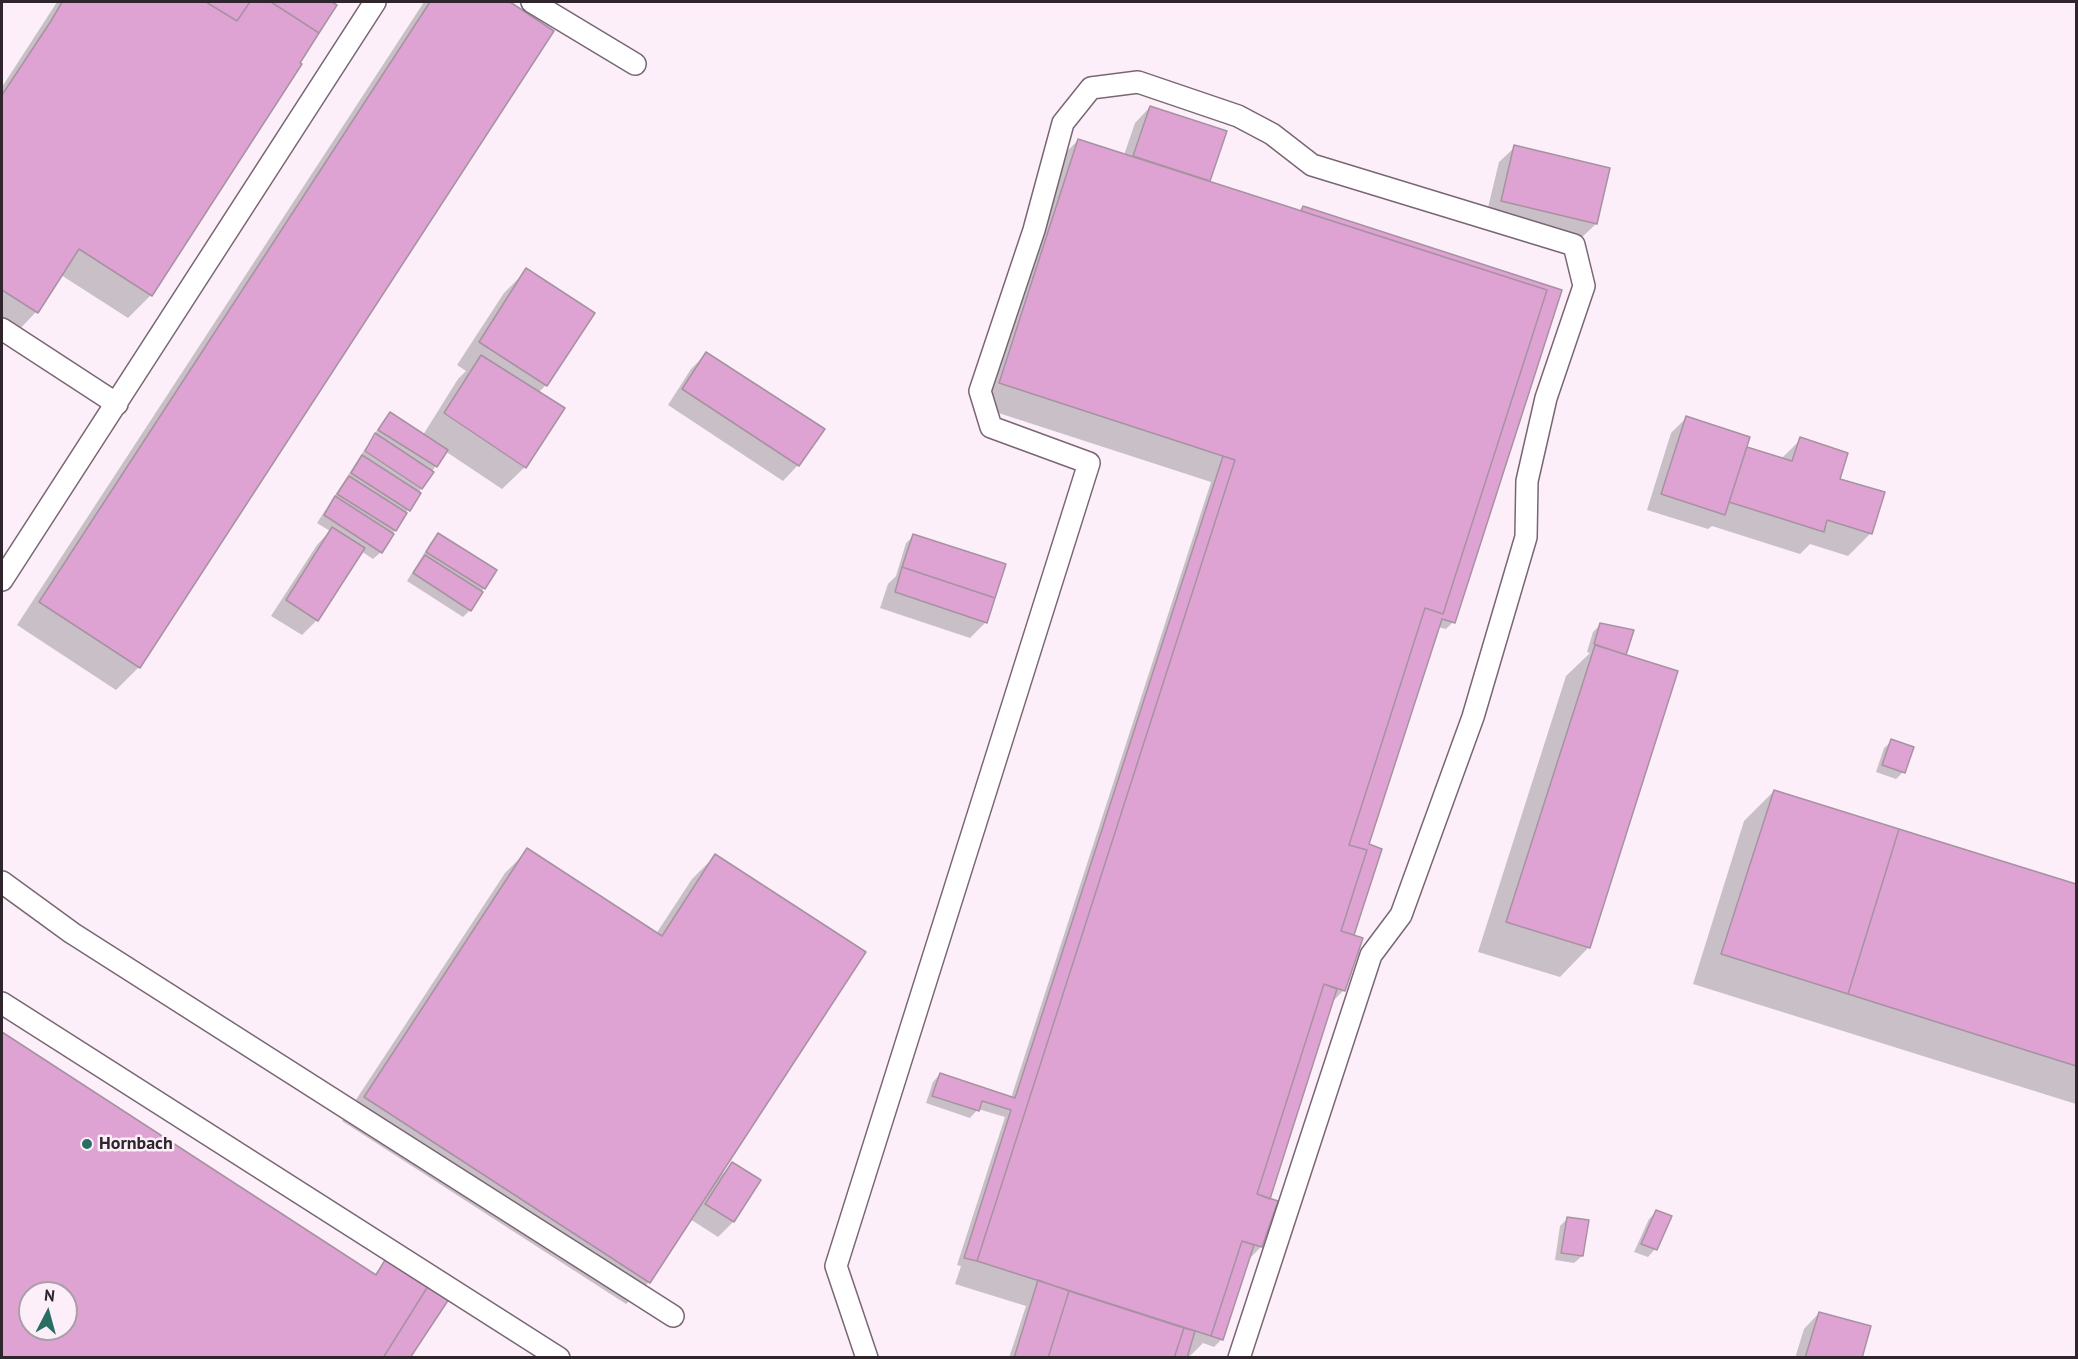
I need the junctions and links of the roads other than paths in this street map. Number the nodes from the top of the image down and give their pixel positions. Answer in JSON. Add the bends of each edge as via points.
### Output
{"nodes":[{"id":1,"x":375,"y":2,"type":"edge"},
{"id":2,"x":532,"y":2,"type":"edge"},
{"id":3,"x":635,"y":64,"type":"dead end"},
{"id":4,"x":2,"y":329,"type":"edge"},
{"id":5,"x":117,"y":404,"type":"junction"},
{"id":6,"x":2,"y":580,"type":"edge"},
{"id":7,"x":2,"y":882,"type":"edge"},
{"id":8,"x":2,"y":1003,"type":"edge"},
{"id":9,"x":673,"y":1316,"type":"dead end"},
{"id":10,"x":559,"y":1358,"type":"edge"},
{"id":11,"x":867,"y":1358,"type":"edge"},
{"id":12,"x":1239,"y":1358,"type":"edge"}],
"edges":[{"from":1,"to":5,"type":"lane"},
{"from":2,"to":3,"type":"lane"},
{"from":4,"to":5,"type":"lane"},
{"from":5,"to":6,"type":"lane"},
{"from":7,"to":9,"type":"lane","via":[[72,933]]},
{"from":8,"to":10,"type":"lane"},
{"from":11,"to":12,"type":"lane","via":[[836,1266],[1089,463],[991,427],[980,391],[1034,230],[1063,123],[1091,88],[1138,82],[1238,116],[1272,134],[1312,165],[1574,245],[1584,286],[1546,398],[1527,481],[1526,537],[1473,717],[1401,915],[1371,955]]}]}
